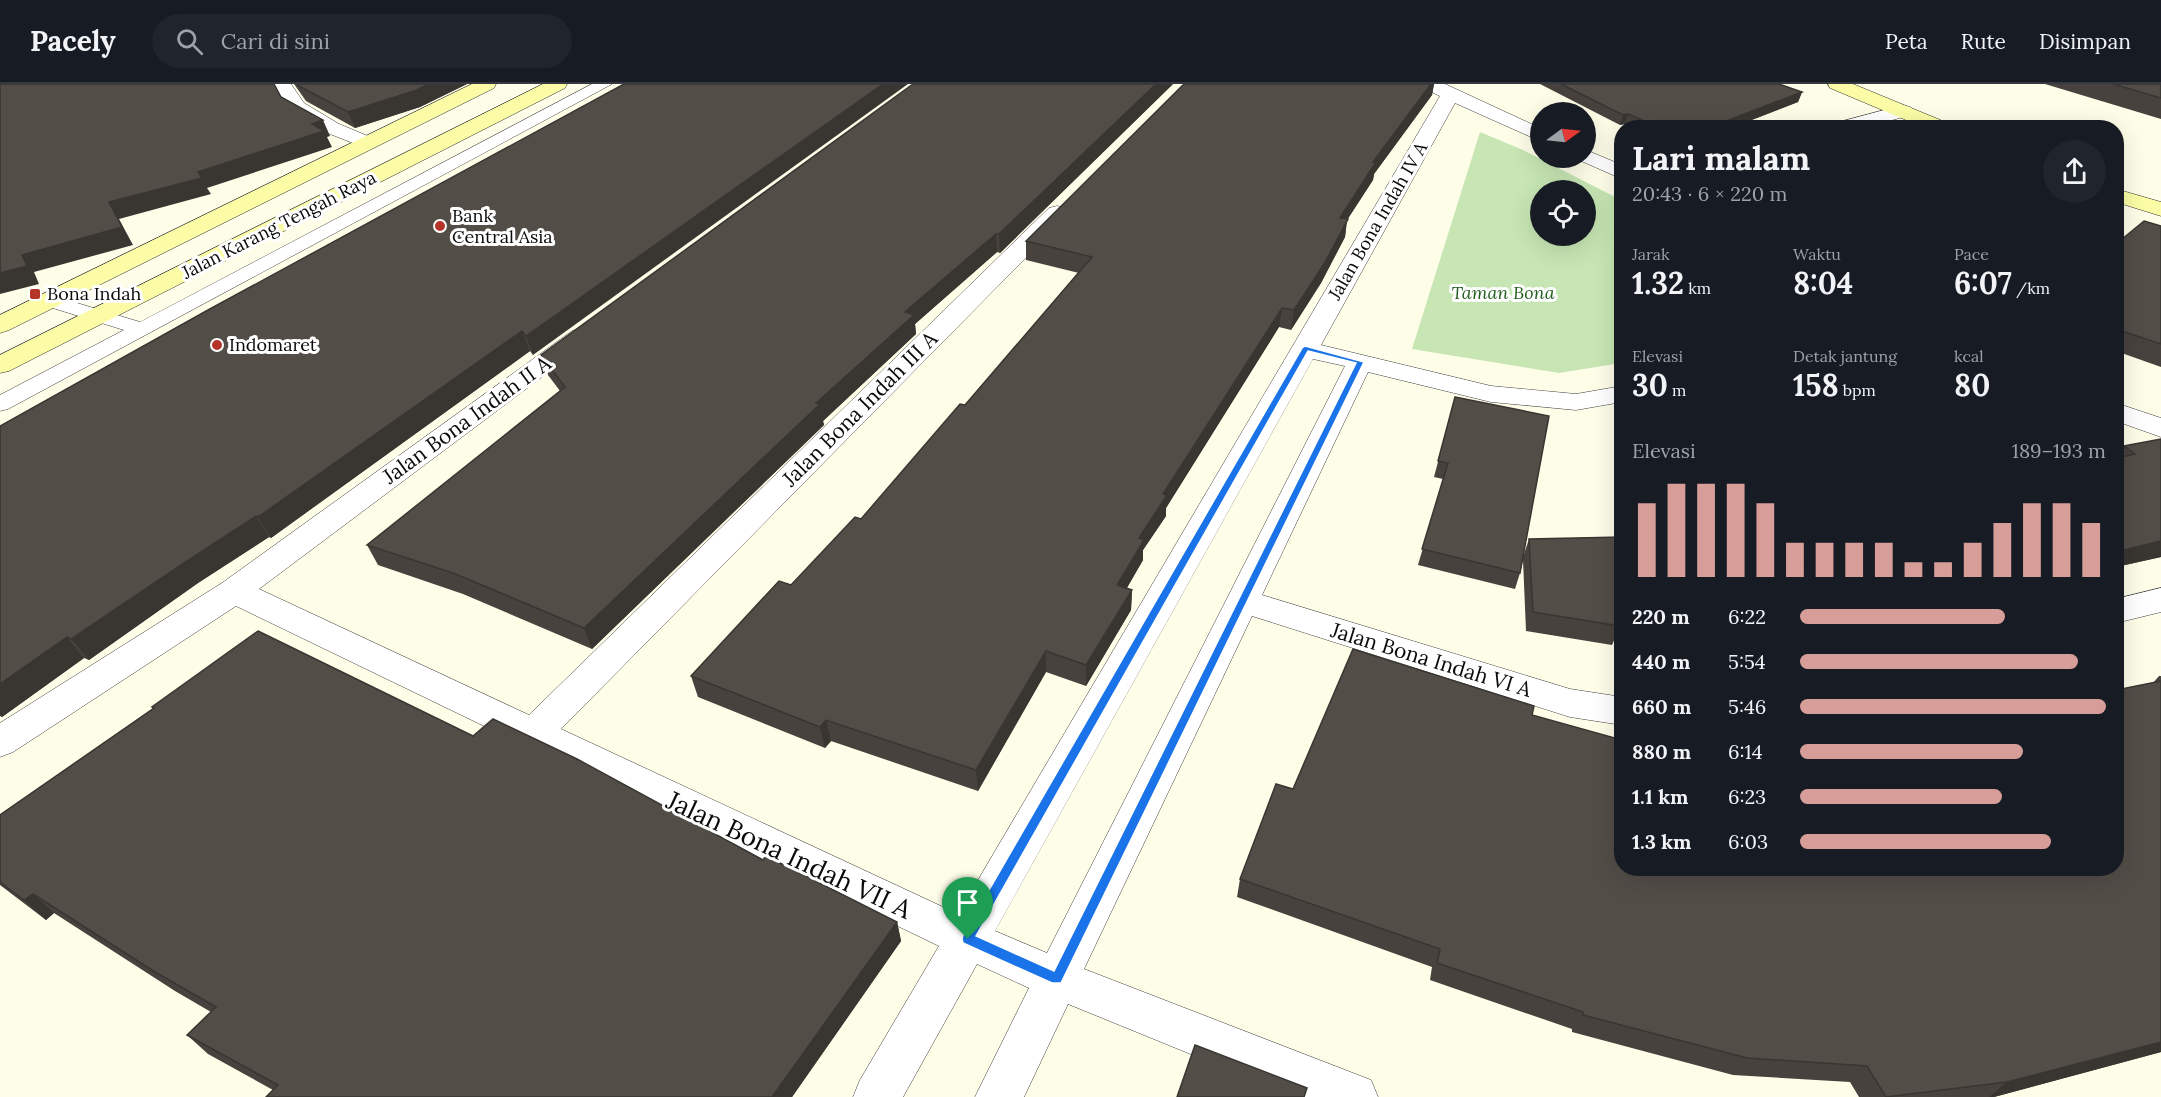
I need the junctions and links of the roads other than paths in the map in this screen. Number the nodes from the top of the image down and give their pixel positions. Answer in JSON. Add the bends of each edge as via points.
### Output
{"nodes":[{"id":1,"x":282,"y":84,"type":"edge"},
{"id":2,"x":487,"y":84,"type":"edge"},
{"id":3,"x":558,"y":84,"type":"edge"},
{"id":4,"x":604,"y":84,"type":"edge"},
{"id":5,"x":1430,"y":84,"type":"edge"},
{"id":6,"x":1837,"y":84,"type":"edge"},
{"id":7,"x":1451,"y":93,"type":"junction"},
{"id":8,"x":1903,"y":111,"type":"junction"},
{"id":9,"x":1869,"y":120,"type":"edge"},
{"id":10,"x":1924,"y":120,"type":"edge"},
{"id":11,"x":1530,"y":130,"type":"edge"},
{"id":12,"x":368,"y":143,"type":"junction"},
{"id":13,"x":1596,"y":160,"type":"edge"},
{"id":14,"x":1614,"y":168,"type":"edge"},
{"id":15,"x":1077,"y":194,"type":"edge"},
{"id":16,"x":2124,"y":198,"type":"edge"},
{"id":17,"x":2161,"y":210,"type":"edge"},
{"id":18,"x":50,"y":301,"type":"junction"},
{"id":19,"x":98,"y":317,"type":"junction"},
{"id":20,"x":598,"y":323,"type":"edge"},
{"id":21,"x":0,"y":325,"type":"edge"},
{"id":22,"x":142,"y":330,"type":"junction"},
{"id":23,"x":1305,"y":348,"type":"junction"},
{"id":24,"x":1360,"y":362,"type":"junction"},
{"id":25,"x":0,"y":365,"type":"edge"},
{"id":26,"x":1614,"y":395,"type":"edge"},
{"id":27,"x":0,"y":404,"type":"edge"},
{"id":28,"x":2124,"y":414,"type":"edge"},
{"id":29,"x":2161,"y":428,"type":"edge"},
{"id":30,"x":234,"y":591,"type":"junction"},
{"id":31,"x":2161,"y":600,"type":"edge"},
{"id":32,"x":1242,"y":601,"type":"junction"},
{"id":33,"x":2124,"y":609,"type":"edge"},
{"id":34,"x":1614,"y":710,"type":"edge"},
{"id":35,"x":532,"y":734,"type":"junction"},
{"id":36,"x":0,"y":742,"type":"edge"},
{"id":37,"x":968,"y":939,"type":"junction"},
{"id":38,"x":1057,"y":979,"type":"junction"},
{"id":39,"x":877,"y":1097,"type":"edge"},
{"id":40,"x":999,"y":1097,"type":"edge"},
{"id":41,"x":1354,"y":1097,"type":"edge"}],
"edges":[{"from":1,"to":12,"type":"street","via":[[297,106],[332,128]]},
{"from":2,"to":12,"type":"main road","name":"Jalan Karang Tengah Raya"},
{"from":3,"to":19,"type":"main road","name":"Jalan Karang Tengah Raya"},
{"from":4,"to":22,"type":"lane"},
{"from":5,"to":7,"type":"street"},
{"from":6,"to":8,"type":"main road"},
{"from":7,"to":11,"type":"street"},
{"from":7,"to":23,"type":"street","name":"Jalan Bona Indah IV A"},
{"from":8,"to":9,"type":"street"},
{"from":8,"to":10,"type":"main road"},
{"from":12,"to":18,"type":"main road","name":"Jalan Karang Tengah Raya"},
{"from":13,"to":14,"type":"street"},
{"from":15,"to":35,"type":"street","name":"Jalan Bona Indah III A"},
{"from":16,"to":17,"type":"main road"},
{"from":18,"to":19,"type":"lane"},
{"from":18,"to":21,"type":"main road","name":"Jalan Karang Tengah Raya"},
{"from":19,"to":22,"type":"lane"},
{"from":19,"to":25,"type":"main road","name":"Jalan Karang Tengah Raya"},
{"from":20,"to":30,"type":"street","name":"Jalan Bona Indah II A"},
{"from":22,"to":27,"type":"lane"},
{"from":23,"to":24,"type":"street"},
{"from":23,"to":37,"type":"street","name":"Jalan Bona Indah IV A"},
{"from":24,"to":26,"type":"street","via":[[1491,394],[1576,402]]},
{"from":24,"to":32,"type":"street"},
{"from":28,"to":29,"type":"street"},
{"from":30,"to":35,"type":"street","name":"Jalan Bona Indah VII A"},
{"from":30,"to":36,"type":"street","name":"Jalan Bona Indah II A"},
{"from":31,"to":33,"type":"street"},
{"from":32,"to":34,"type":"street","name":"Jalan Bona Indah VI A","via":[[1570,703]]},
{"from":32,"to":38,"type":"street"},
{"from":35,"to":37,"type":"street","name":"Jalan Bona Indah VII A"},
{"from":37,"to":38,"type":"street","name":"Jalan Bona Indah VII A"},
{"from":37,"to":39,"type":"street","name":"Jalan Bona Indah IV A"},
{"from":38,"to":40,"type":"street"},
{"from":38,"to":41,"type":"street","name":"Jalan Bona Indah VII A"}]}
